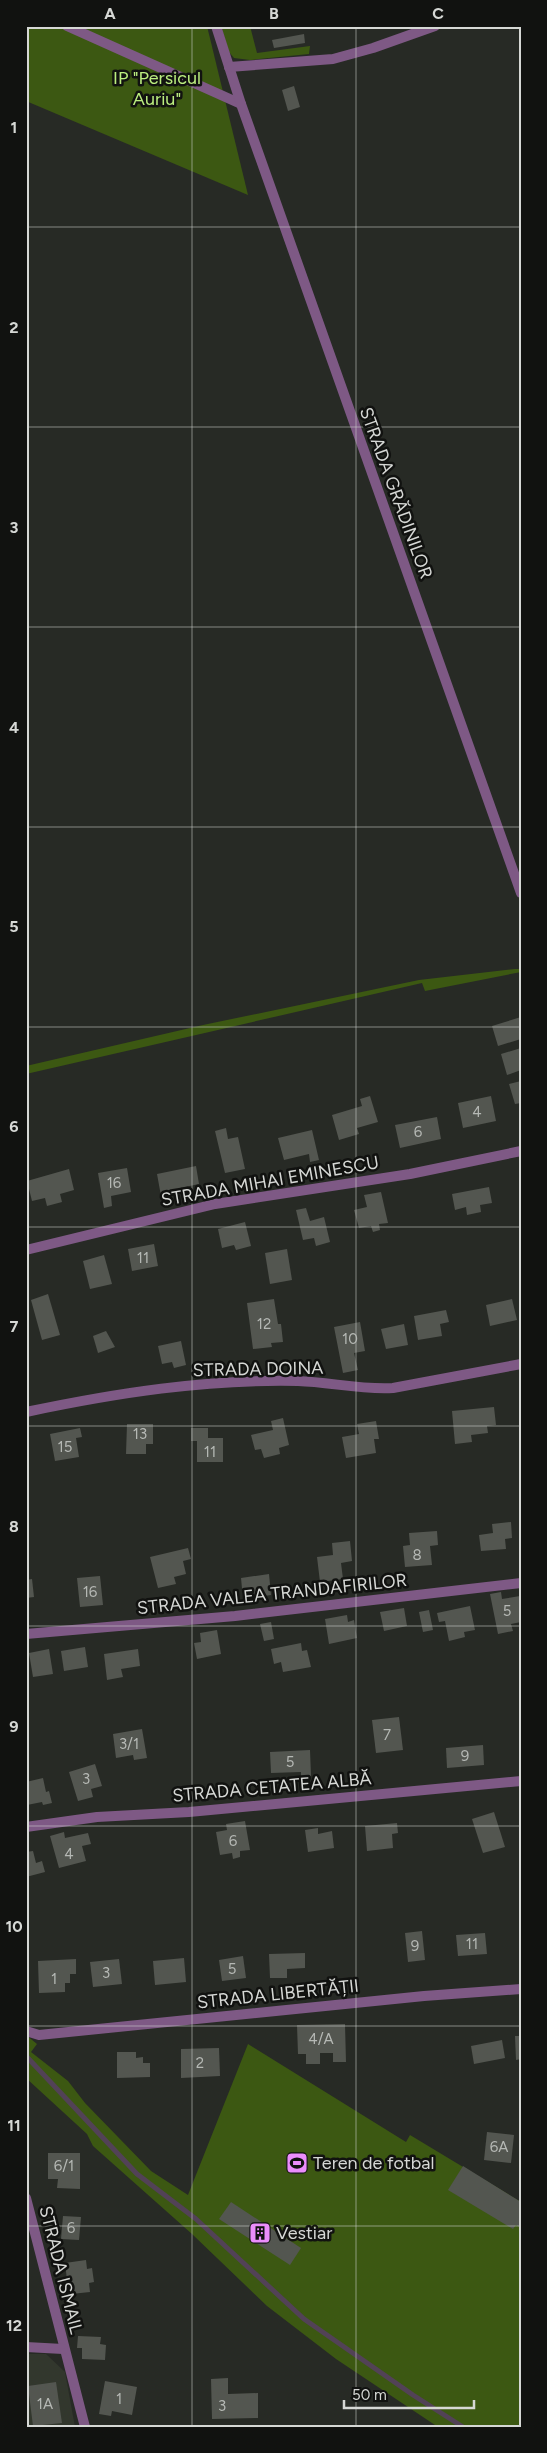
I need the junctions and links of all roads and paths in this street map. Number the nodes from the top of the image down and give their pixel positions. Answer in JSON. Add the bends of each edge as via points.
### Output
{"nodes":[{"id":1,"x":67,"y":26,"type":"edge"},
{"id":2,"x":216,"y":26,"type":"edge"},
{"id":3,"x":435,"y":26,"type":"edge"},
{"id":4,"x":229,"y":67,"type":"junction"},
{"id":5,"x":241,"y":104,"type":"junction"},
{"id":6,"x":521,"y":893,"type":"edge"},
{"id":7,"x":521,"y":1151,"type":"edge"},
{"id":8,"x":26,"y":1250,"type":"edge"},
{"id":9,"x":521,"y":1364,"type":"edge"},
{"id":10,"x":26,"y":1412,"type":"edge"},
{"id":11,"x":521,"y":1583,"type":"edge"},
{"id":12,"x":26,"y":1634,"type":"edge"},
{"id":13,"x":521,"y":1781,"type":"edge"},
{"id":14,"x":26,"y":1827,"type":"edge"},
{"id":15,"x":521,"y":1990,"type":"edge"},
{"id":16,"x":26,"y":2031,"type":"edge"},
{"id":17,"x":26,"y":2198,"type":"edge"},
{"id":18,"x":26,"y":2347,"type":"edge"},
{"id":19,"x":63,"y":2349,"type":"junction"},
{"id":20,"x":85,"y":2427,"type":"edge"}],
"edges":[{"from":1,"to":5,"type":"street"},
{"from":2,"to":4,"type":"street","name":"STRADA GRĂDINILOR"},
{"from":3,"to":4,"type":"street","via":[[333,59]]},
{"from":4,"to":5,"type":"street","name":"STRADA GRĂDINILOR"},
{"from":5,"to":6,"type":"street","name":"STRADA GRĂDINILOR"},
{"from":7,"to":8,"type":"street","name":"STRADA MIHAI EMINESCU","via":[[410,1174],[215,1204]]},
{"from":9,"to":10,"type":"street","name":"STRADA DOINA","via":[[393,1388],[372,1389],[298,1381],[208,1384],[109,1395]]},
{"from":11,"to":12,"type":"street","name":"STRADA VALEA TRANDAFIRILOR","via":[[235,1616]]},
{"from":13,"to":14,"type":"street","name":"STRADA CETATEA ALBĂ","via":[[189,1812],[97,1817]]},
{"from":15,"to":16,"type":"street","name":"STRADA LIBERTĂȚII","via":[[424,1996],[38,2035]]},
{"from":17,"to":19,"type":"street","name":"STRADA ISMAIL"},
{"from":18,"to":19,"type":"street"},
{"from":19,"to":20,"type":"street","name":"STRADA ISMAIL"}]}
